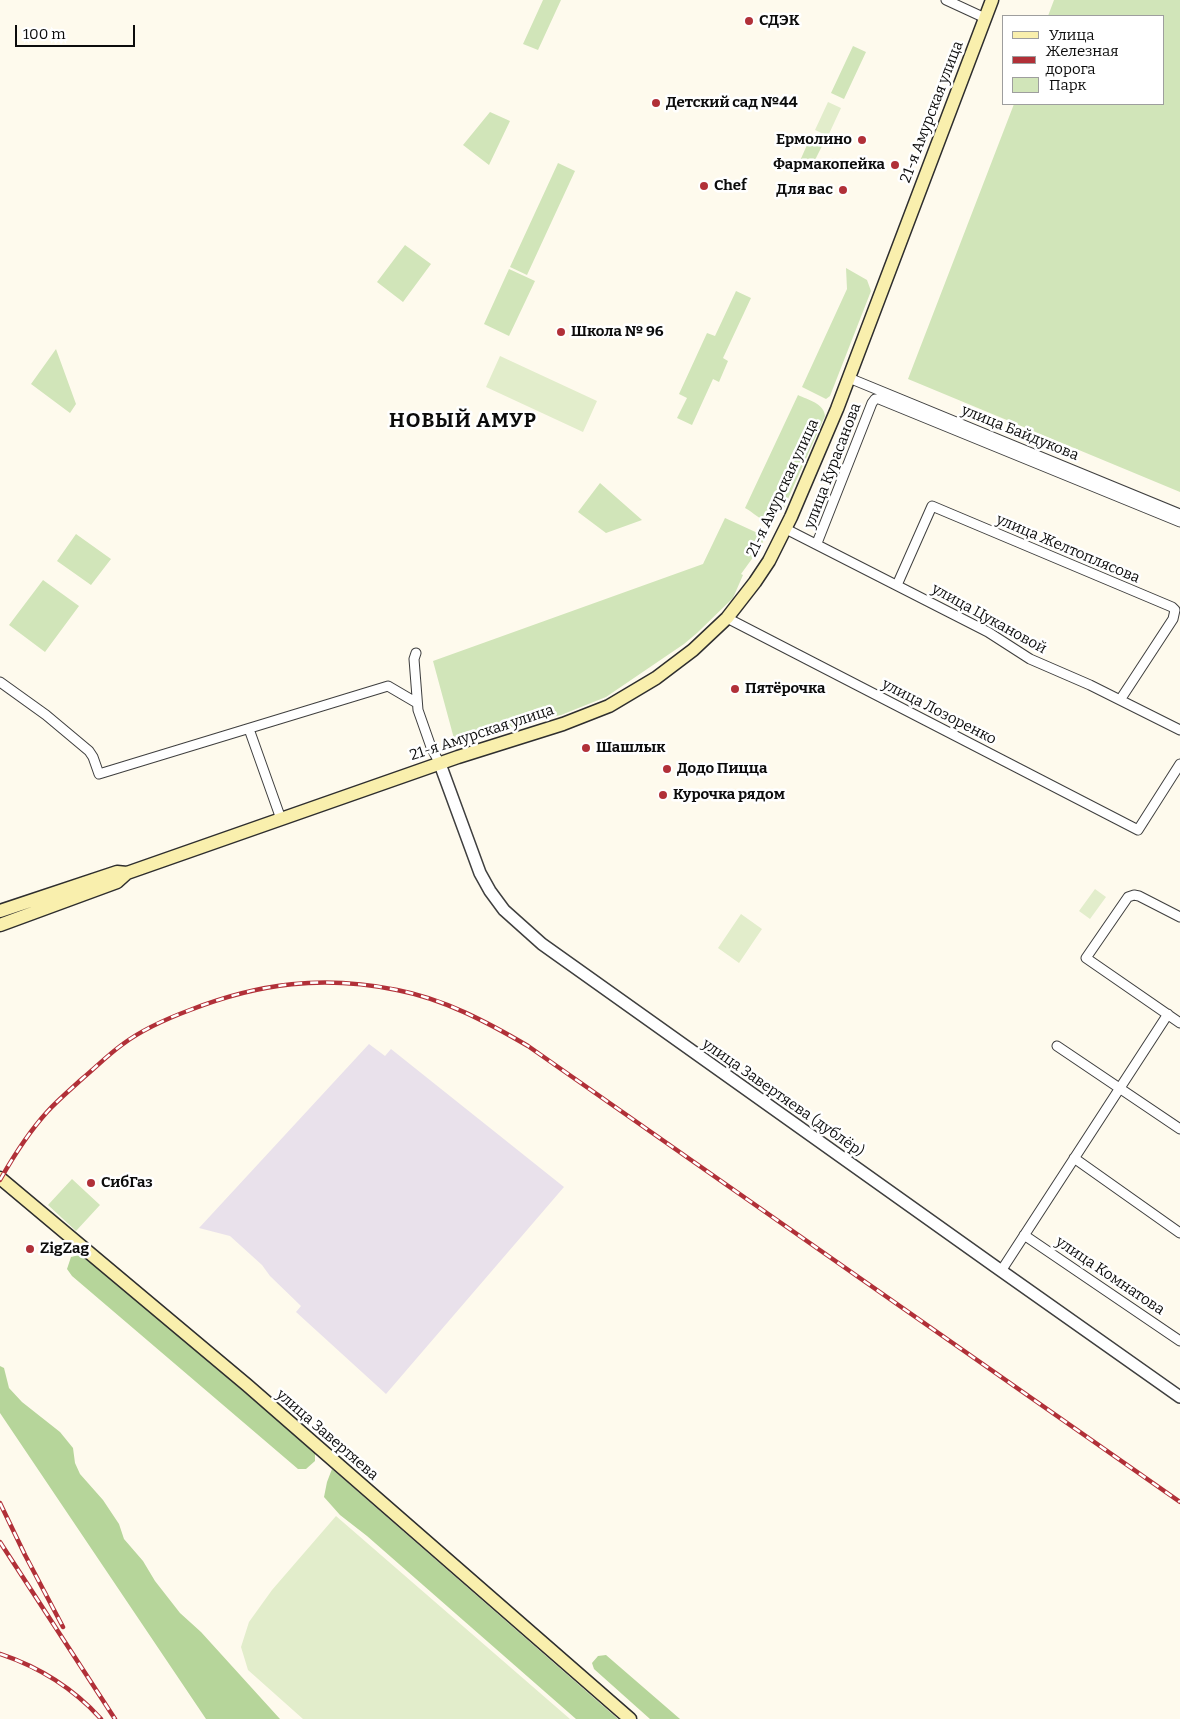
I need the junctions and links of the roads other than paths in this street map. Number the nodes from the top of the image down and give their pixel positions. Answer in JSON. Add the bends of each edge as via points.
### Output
{"nodes":[{"id":1,"x":946,"y":0,"type":"edge"},
{"id":2,"x":992,"y":0,"type":"edge"},
{"id":3,"x":985,"y":18,"type":"junction"},
{"id":4,"x":849,"y":378,"type":"junction"},
{"id":5,"x":875,"y":399,"type":"joint"},
{"id":6,"x":1180,"y":514,"type":"edge"},
{"id":7,"x":1180,"y":522,"type":"edge"},
{"id":8,"x":786,"y":529,"type":"junction"},
{"id":9,"x":817,"y":543,"type":"junction"},
{"id":10,"x":897,"y":586,"type":"junction"},
{"id":11,"x":727,"y":618,"type":"junction"},
{"id":12,"x":416,"y":653,"type":"dead end"},
{"id":13,"x":0,"y":682,"type":"edge"},
{"id":14,"x":1120,"y":700,"type":"junction"},
{"id":15,"x":417,"y":702,"type":"junction"},
{"id":16,"x":249,"y":729,"type":"junction"},
{"id":17,"x":1180,"y":730,"type":"edge"},
{"id":18,"x":440,"y":764,"type":"junction"},
{"id":19,"x":1180,"y":764,"type":"edge"},
{"id":20,"x":281,"y":819,"type":"junction"},
{"id":21,"x":0,"y":904,"type":"edge"},
{"id":22,"x":0,"y":911,"type":"edge"},
{"id":23,"x":15,"y":913,"type":"junction"},
{"id":24,"x":1180,"y":917,"type":"edge"},
{"id":25,"x":0,"y":925,"type":"edge"},
{"id":26,"x":0,"y":934,"type":"edge"},
{"id":27,"x":1168,"y":1014,"type":"junction"},
{"id":28,"x":1180,"y":1023,"type":"edge"},
{"id":29,"x":1057,"y":1046,"type":"dead end"},
{"id":30,"x":1120,"y":1088,"type":"junction"},
{"id":31,"x":1180,"y":1129,"type":"edge"},
{"id":32,"x":1074,"y":1158,"type":"junction"},
{"id":33,"x":0,"y":1178,"type":"edge"},
{"id":34,"x":1180,"y":1233,"type":"edge"},
{"id":35,"x":1024,"y":1235,"type":"junction"},
{"id":36,"x":1001,"y":1271,"type":"junction"},
{"id":37,"x":1180,"y":1340,"type":"edge"},
{"id":38,"x":1180,"y":1396,"type":"edge"},
{"id":39,"x":630,"y":1719,"type":"edge"}],
"edges":[{"from":1,"to":3,"type":"street"},
{"from":2,"to":3,"type":"main road","name":"21-я Амурская улица"},
{"from":3,"to":4,"type":"main road","name":"21-я Амурская улица"},
{"from":4,"to":6,"type":"street","name":"улица Байдукова"},
{"from":4,"to":8,"type":"main road","name":"21-я Амурская улица"},
{"from":5,"to":7,"type":"street","name":"улица Байдукова"},
{"from":5,"to":9,"type":"street","name":"улица Курасанова"},
{"from":8,"to":9,"type":"street","name":"улица Цукановой"},
{"from":8,"to":11,"type":"main road","name":"21-я Амурская улица","via":[[756,582]]},
{"from":9,"to":10,"type":"street","name":"улица Цукановой"},
{"from":10,"to":14,"type":"street","name":"улица Цукановой","via":[[988,632],[1030,659]]},
{"from":10,"to":14,"type":"street","name":"улица Желтоплясова","via":[[932,506],[1172,607],[1175,610],[1173,619]]},
{"from":11,"to":18,"type":"main road","name":"21-я Амурская улица","via":[[656,678],[609,706]]},
{"from":11,"to":19,"type":"street","name":"улица Лозоренко","via":[[1138,830]]},
{"from":12,"to":15,"type":"street"},
{"from":13,"to":16,"type":"street","via":[[89,751],[99,774]]},
{"from":14,"to":17,"type":"street","name":"улица Цукановой"},
{"from":15,"to":16,"type":"street","via":[[388,686]]},
{"from":15,"to":18,"type":"street","via":[[431,747]]},
{"from":16,"to":20,"type":"street"},
{"from":18,"to":20,"type":"main road","name":"21-я Амурская улица"},
{"from":18,"to":36,"type":"street","name":"улица Завертяева (дублёр)","via":[[480,873],[504,910],[520,926]]},
{"from":20,"to":23,"type":"main road","name":"21-я Амурская улица","via":[[127,873],[118,882]]},
{"from":21,"to":23,"type":"main road","via":[[9,903]]},
{"from":22,"to":23,"type":"main road","name":"21-я Амурская улица"},
{"from":23,"to":25,"type":"main road","name":"21-я Амурская улица"},
{"from":23,"to":26,"type":"main road"},
{"from":24,"to":27,"type":"street","via":[[1139,896],[1128,897],[1086,958]]},
{"from":27,"to":28,"type":"street"},
{"from":27,"to":30,"type":"street"},
{"from":29,"to":30,"type":"street"},
{"from":30,"to":31,"type":"street"},
{"from":30,"to":32,"type":"street"},
{"from":32,"to":34,"type":"street"},
{"from":32,"to":35,"type":"street"},
{"from":33,"to":39,"type":"main road","name":"улица Завертяева","via":[[247,1386]]},
{"from":35,"to":36,"type":"street"},
{"from":35,"to":37,"type":"street","name":"улица Комнатова"},
{"from":36,"to":38,"type":"street","name":"улица Завертяева (дублёр)"}]}
